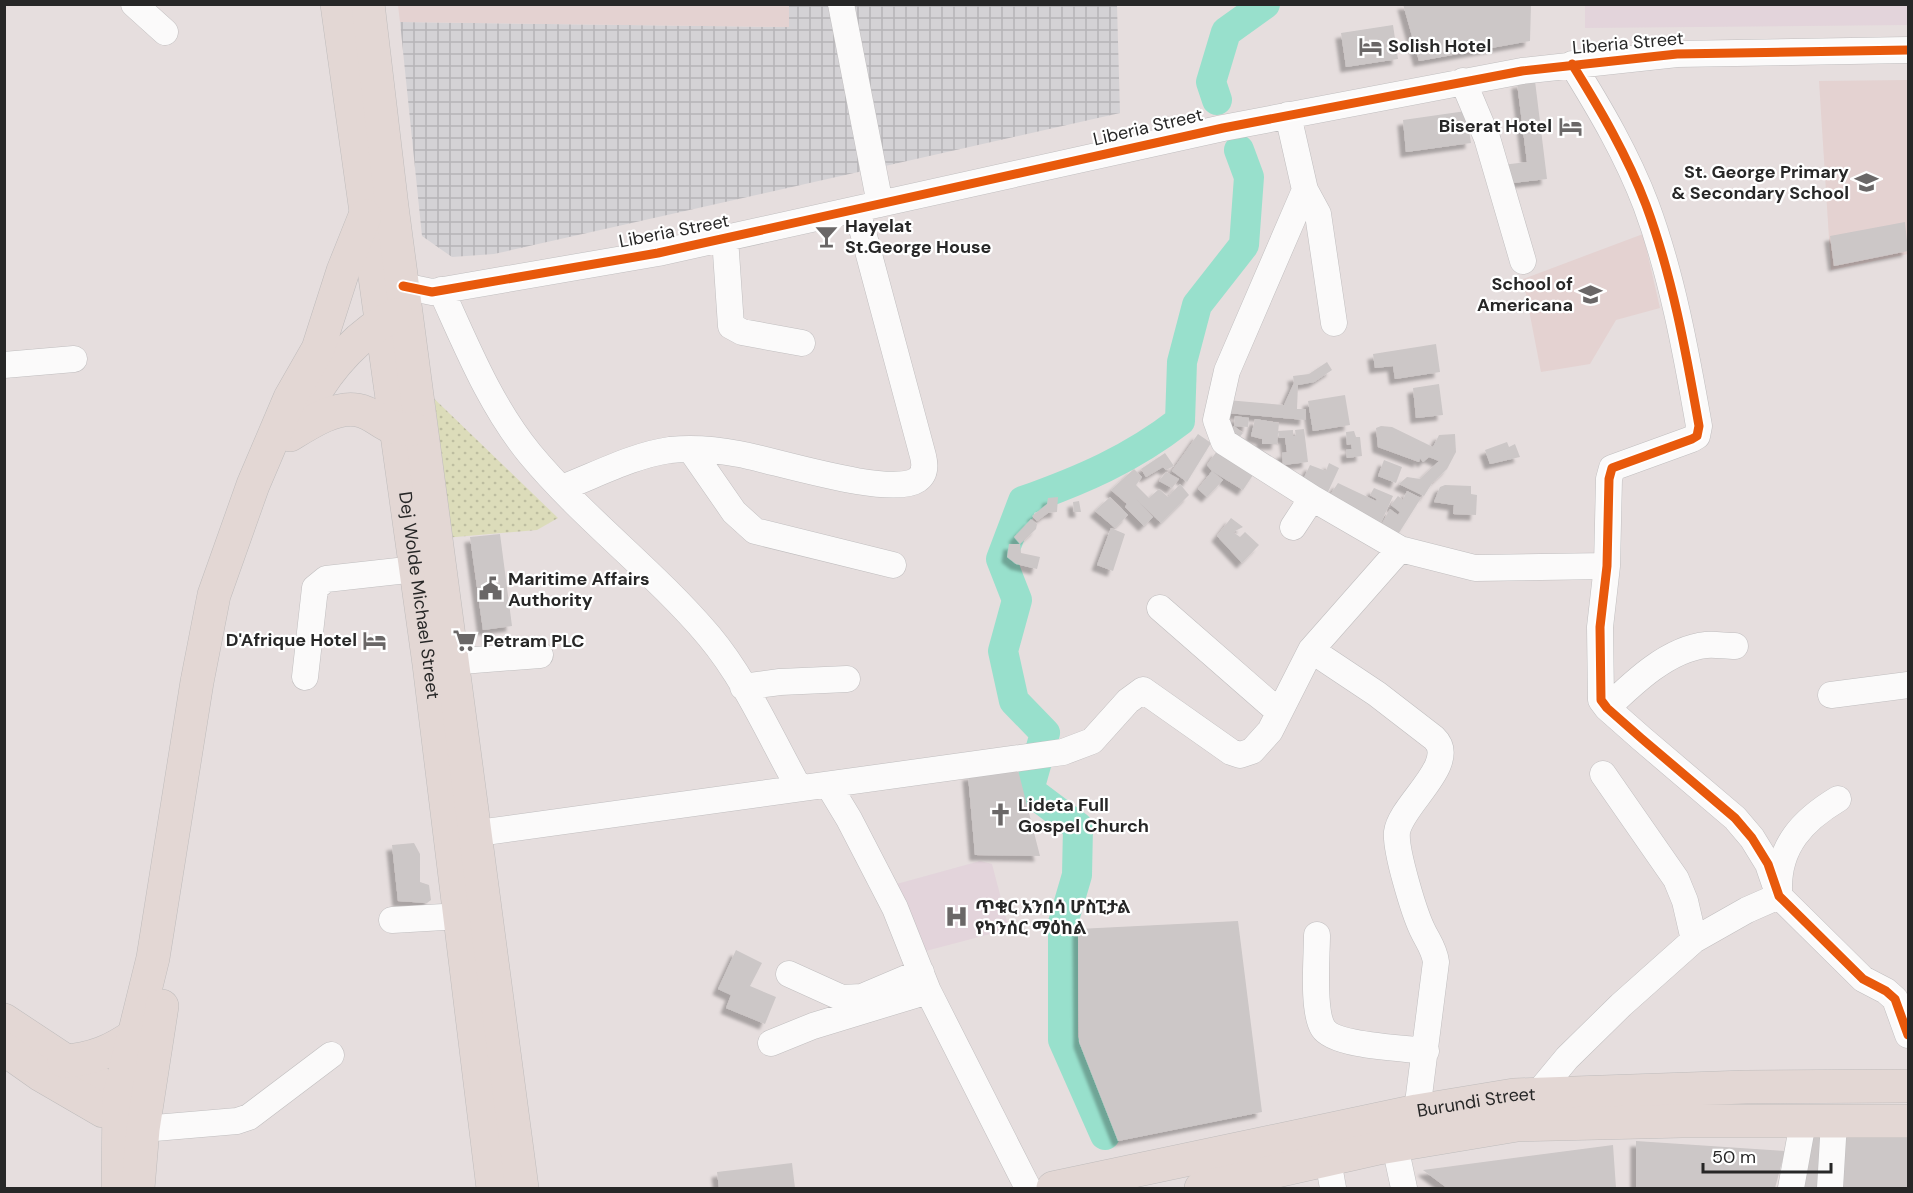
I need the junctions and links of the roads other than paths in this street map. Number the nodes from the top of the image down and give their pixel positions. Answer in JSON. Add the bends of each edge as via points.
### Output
{"nodes":[{"id":1,"x":134,"y":4,"type":"edge"},
{"id":2,"x":841,"y":4,"type":"edge"},
{"id":3,"x":353,"y":8,"type":"edge"},
{"id":4,"x":165,"y":32,"type":"dead end"},
{"id":5,"x":1908,"y":50,"type":"edge"},
{"id":6,"x":1572,"y":64,"type":"junction"},
{"id":7,"x":1463,"y":81,"type":"junction"},
{"id":8,"x":1288,"y":115,"type":"junction"},
{"id":9,"x":1305,"y":190,"type":"junction"},
{"id":10,"x":869,"y":207,"type":"junction"},
{"id":11,"x":365,"y":215,"type":"junction"},
{"id":12,"x":725,"y":238,"type":"junction"},
{"id":13,"x":1523,"y":261,"type":"dead end"},
{"id":14,"x":407,"y":299,"type":"junction"},
{"id":15,"x":1334,"y":324,"type":"dead end"},
{"id":16,"x":802,"y":343,"type":"dead end"},
{"id":17,"x":318,"y":349,"type":"junction"},
{"id":18,"x":74,"y":358,"type":"dead end"},
{"id":19,"x":4,"y":365,"type":"edge"},
{"id":20,"x":410,"y":430,"type":"junction"},
{"id":21,"x":290,"y":435,"type":"junction"},
{"id":22,"x":692,"y":450,"type":"junction"},
{"id":23,"x":562,"y":488,"type":"junction"},
{"id":24,"x":1312,"y":498,"type":"junction"},
{"id":25,"x":1293,"y":528,"type":"dead end"},
{"id":26,"x":1400,"y":549,"type":"junction"},
{"id":27,"x":893,"y":565,"type":"dead end"},
{"id":28,"x":1607,"y":566,"type":"junction"},
{"id":29,"x":416,"y":569,"type":"junction"},
{"id":30,"x":1160,"y":608,"type":"dead end"},
{"id":31,"x":1735,"y":646,"type":"dead end"},
{"id":32,"x":1311,"y":650,"type":"junction"},
{"id":33,"x":540,"y":655,"type":"dead end"},
{"id":34,"x":440,"y":663,"type":"junction"},
{"id":35,"x":305,"y":677,"type":"dead end"},
{"id":36,"x":847,"y":679,"type":"dead end"},
{"id":37,"x":205,"y":683,"type":"junction"},
{"id":38,"x":1908,"y":685,"type":"edge"},
{"id":39,"x":743,"y":687,"type":"junction"},
{"id":40,"x":1831,"y":695,"type":"dead end"},
{"id":41,"x":1607,"y":708,"type":"junction"},
{"id":42,"x":1280,"y":712,"type":"junction"},
{"id":43,"x":1604,"y":774,"type":"dead end"},
{"id":44,"x":829,"y":786,"type":"junction"},
{"id":45,"x":799,"y":789,"type":"junction"},
{"id":46,"x":1838,"y":799,"type":"dead end"},
{"id":47,"x":463,"y":835,"type":"junction"},
{"id":48,"x":1779,"y":896,"type":"junction"},
{"id":49,"x":461,"y":916,"type":"junction"},
{"id":50,"x":392,"y":920,"type":"dead end"},
{"id":51,"x":1317,"y":935,"type":"dead end"},
{"id":52,"x":1694,"y":940,"type":"junction"},
{"id":53,"x":789,"y":974,"type":"dead end"},
{"id":54,"x":925,"y":981,"type":"junction"},
{"id":55,"x":4,"y":1020,"type":"edge"},
{"id":56,"x":136,"y":1034,"type":"junction"},
{"id":57,"x":1908,"y":1035,"type":"edge"},
{"id":58,"x":771,"y":1043,"type":"dead end"},
{"id":59,"x":4,"y":1049,"type":"edge"},
{"id":60,"x":1426,"y":1051,"type":"junction"},
{"id":61,"x":331,"y":1055,"type":"dead end"},
{"id":62,"x":64,"y":1061,"type":"junction"},
{"id":63,"x":1908,"y":1086,"type":"edge"},
{"id":64,"x":1745,"y":1087,"type":"junction"},
{"id":65,"x":1523,"y":1104,"type":"junction"},
{"id":66,"x":1417,"y":1111,"type":"junction"},
{"id":67,"x":131,"y":1113,"type":"junction"},
{"id":68,"x":1745,"y":1120,"type":"junction"},
{"id":69,"x":1908,"y":1121,"type":"edge"},
{"id":70,"x":1819,"y":1122,"type":"junction"},
{"id":71,"x":1395,"y":1146,"type":"junction"},
{"id":72,"x":1267,"y":1158,"type":"junction"},
{"id":73,"x":1331,"y":1174,"type":"edge"},
{"id":74,"x":118,"y":1188,"type":"edge"},
{"id":75,"x":138,"y":1188,"type":"edge"},
{"id":76,"x":493,"y":1188,"type":"edge"},
{"id":77,"x":522,"y":1188,"type":"edge"},
{"id":78,"x":1028,"y":1188,"type":"edge"},
{"id":79,"x":1053,"y":1188,"type":"edge"},
{"id":80,"x":1200,"y":1188,"type":"edge"},
{"id":81,"x":1404,"y":1188,"type":"edge"},
{"id":82,"x":1791,"y":1188,"type":"edge"},
{"id":83,"x":1830,"y":1188,"type":"edge"}],
"edges":[{"from":1,"to":4,"type":"street"},
{"from":2,"to":10,"type":"street"},
{"from":3,"to":11,"type":"main road","name":"Dej Wolde Michael Street"},
{"from":3,"to":14,"type":"main road","name":"Dej Wolde Michael Street"},
{"from":5,"to":6,"type":"street","name":"Liberia Street","via":[[1677,54]]},
{"from":6,"to":7,"type":"street","name":"Liberia Street"},
{"from":6,"to":28,"type":"street","via":[[1605,117],[1646,205],[1671,291],[1699,426],[1692,439],[1612,468]]},
{"from":7,"to":8,"type":"street","name":"Liberia Street"},
{"from":7,"to":13,"type":"street","via":[[1487,138]]},
{"from":8,"to":9,"type":"street"},
{"from":8,"to":10,"type":"street","name":"Liberia Street"},
{"from":9,"to":15,"type":"street","via":[[1319,222]]},
{"from":9,"to":24,"type":"street","via":[[1239,339],[1220,393],[1216,420],[1224,442]]},
{"from":10,"to":12,"type":"street","name":"Liberia Street"},
{"from":10,"to":22,"type":"street","via":[[923,456],[923,475],[909,483],[858,483],[736,453]]},
{"from":11,"to":14,"type":"main road","name":"Dej Wolde Michael Street"},
{"from":11,"to":17,"type":"main road"},
{"from":12,"to":14,"type":"street","name":"Liberia Street"},
{"from":12,"to":16,"type":"street","via":[[731,326],[742,332]]},
{"from":14,"to":17,"type":"main road"},
{"from":14,"to":20,"type":"main road","name":"Dej Wolde Michael Street"},
{"from":14,"to":21,"type":"main road","via":[[326,373]]},
{"from":14,"to":23,"type":"street","via":[[476,369],[498,410],[530,454]]},
{"from":17,"to":37,"type":"main road","via":[[290,398],[214,595]]},
{"from":18,"to":19,"type":"street"},
{"from":20,"to":21,"type":"main road","via":[[357,410],[325,415]]},
{"from":20,"to":29,"type":"main road","name":"Dej Wolde Michael Street"},
{"from":20,"to":34,"type":"main road","name":"Dej Wolde Michael Street"},
{"from":21,"to":37,"type":"main road"},
{"from":22,"to":23,"type":"street","via":[[650,455]]},
{"from":22,"to":27,"type":"street","via":[[734,512],[755,531]]},
{"from":23,"to":39,"type":"street","via":[[679,603],[710,638]]},
{"from":24,"to":25,"type":"street"},
{"from":24,"to":26,"type":"street"},
{"from":26,"to":28,"type":"street","via":[[1474,568]]},
{"from":26,"to":32,"type":"street"},
{"from":28,"to":41,"type":"street","via":[[1599,688]]},
{"from":29,"to":34,"type":"main road","name":"Dej Wolde Michael Street"},
{"from":29,"to":35,"type":"street","via":[[326,579],[318,584]]},
{"from":30,"to":42,"type":"street"},
{"from":31,"to":41,"type":"street","via":[[1706,645],[1681,653],[1634,683]]},
{"from":32,"to":42,"type":"street"},
{"from":32,"to":60,"type":"street","via":[[1377,694],[1440,744],[1440,764],[1397,830],[1399,854],[1421,928],[1435,952]]},
{"from":33,"to":34,"type":"street"},
{"from":34,"to":47,"type":"main road","name":"Dej Wolde Michael Street"},
{"from":36,"to":39,"type":"street","via":[[780,681]]},
{"from":37,"to":56,"type":"main road"},
{"from":37,"to":67,"type":"main road"},
{"from":38,"to":40,"type":"street"},
{"from":39,"to":45,"type":"street"},
{"from":41,"to":48,"type":"street","via":[[1735,818],[1768,864]]},
{"from":42,"to":44,"type":"street","via":[[1260,743],[1240,755],[1143,690],[1092,741],[1062,752]]},
{"from":43,"to":52,"type":"street","via":[[1676,879]]},
{"from":44,"to":45,"type":"street"},
{"from":44,"to":54,"type":"street","via":[[895,909]]},
{"from":45,"to":47,"type":"street"},
{"from":46,"to":48,"type":"street","via":[[1807,820],[1787,849],[1778,870]]},
{"from":47,"to":49,"type":"main road","name":"Dej Wolde Michael Street"},
{"from":47,"to":77,"type":"main road","name":"Dej Wolde Michael Street"},
{"from":48,"to":52,"type":"street"},
{"from":48,"to":57,"type":"street","via":[[1863,979],[1895,999]]},
{"from":49,"to":50,"type":"street"},
{"from":49,"to":76,"type":"main road","name":"Dej Wolde Michael Street"},
{"from":51,"to":60,"type":"street","via":[[1318,1009],[1324,1029],[1337,1039]]},
{"from":52,"to":65,"type":"street"},
{"from":53,"to":54,"type":"street","via":[[842,998],[862,997]]},
{"from":54,"to":58,"type":"street"},
{"from":54,"to":78,"type":"street"},
{"from":55,"to":62,"type":"main road"},
{"from":56,"to":62,"type":"main road","via":[[104,1054]]},
{"from":56,"to":67,"type":"main road"},
{"from":59,"to":67,"type":"main road","via":[[41,1075]]},
{"from":60,"to":66,"type":"street"},
{"from":61,"to":67,"type":"street","via":[[249,1117],[237,1121]]},
{"from":62,"to":67,"type":"main road"},
{"from":63,"to":64,"type":"main road","name":"Burundi Street"},
{"from":64,"to":65,"type":"main road","name":"Burundi Street"},
{"from":64,"to":68,"type":"main road"},
{"from":65,"to":66,"type":"main road","name":"Burundi Street"},
{"from":65,"to":68,"type":"main road","name":"Burundi Street"},
{"from":65,"to":71,"type":"main road","name":"Burundi Street"},
{"from":66,"to":72,"type":"main road","name":"Burundi Street"},
{"from":67,"to":74,"type":"main road"},
{"from":67,"to":75,"type":"main road"},
{"from":68,"to":70,"type":"main road","name":"Burundi Street"},
{"from":69,"to":70,"type":"main road","name":"Burundi Street"},
{"from":70,"to":82,"type":"street"},
{"from":70,"to":83,"type":"street"},
{"from":71,"to":73,"type":"main road","name":"Burundi Street"},
{"from":71,"to":81,"type":"street"},
{"from":72,"to":73,"type":"main road","name":"Burundi Street"},
{"from":72,"to":79,"type":"main road","name":"Burundi Street"},
{"from":72,"to":80,"type":"main road","name":"Burundi Street"}]}
